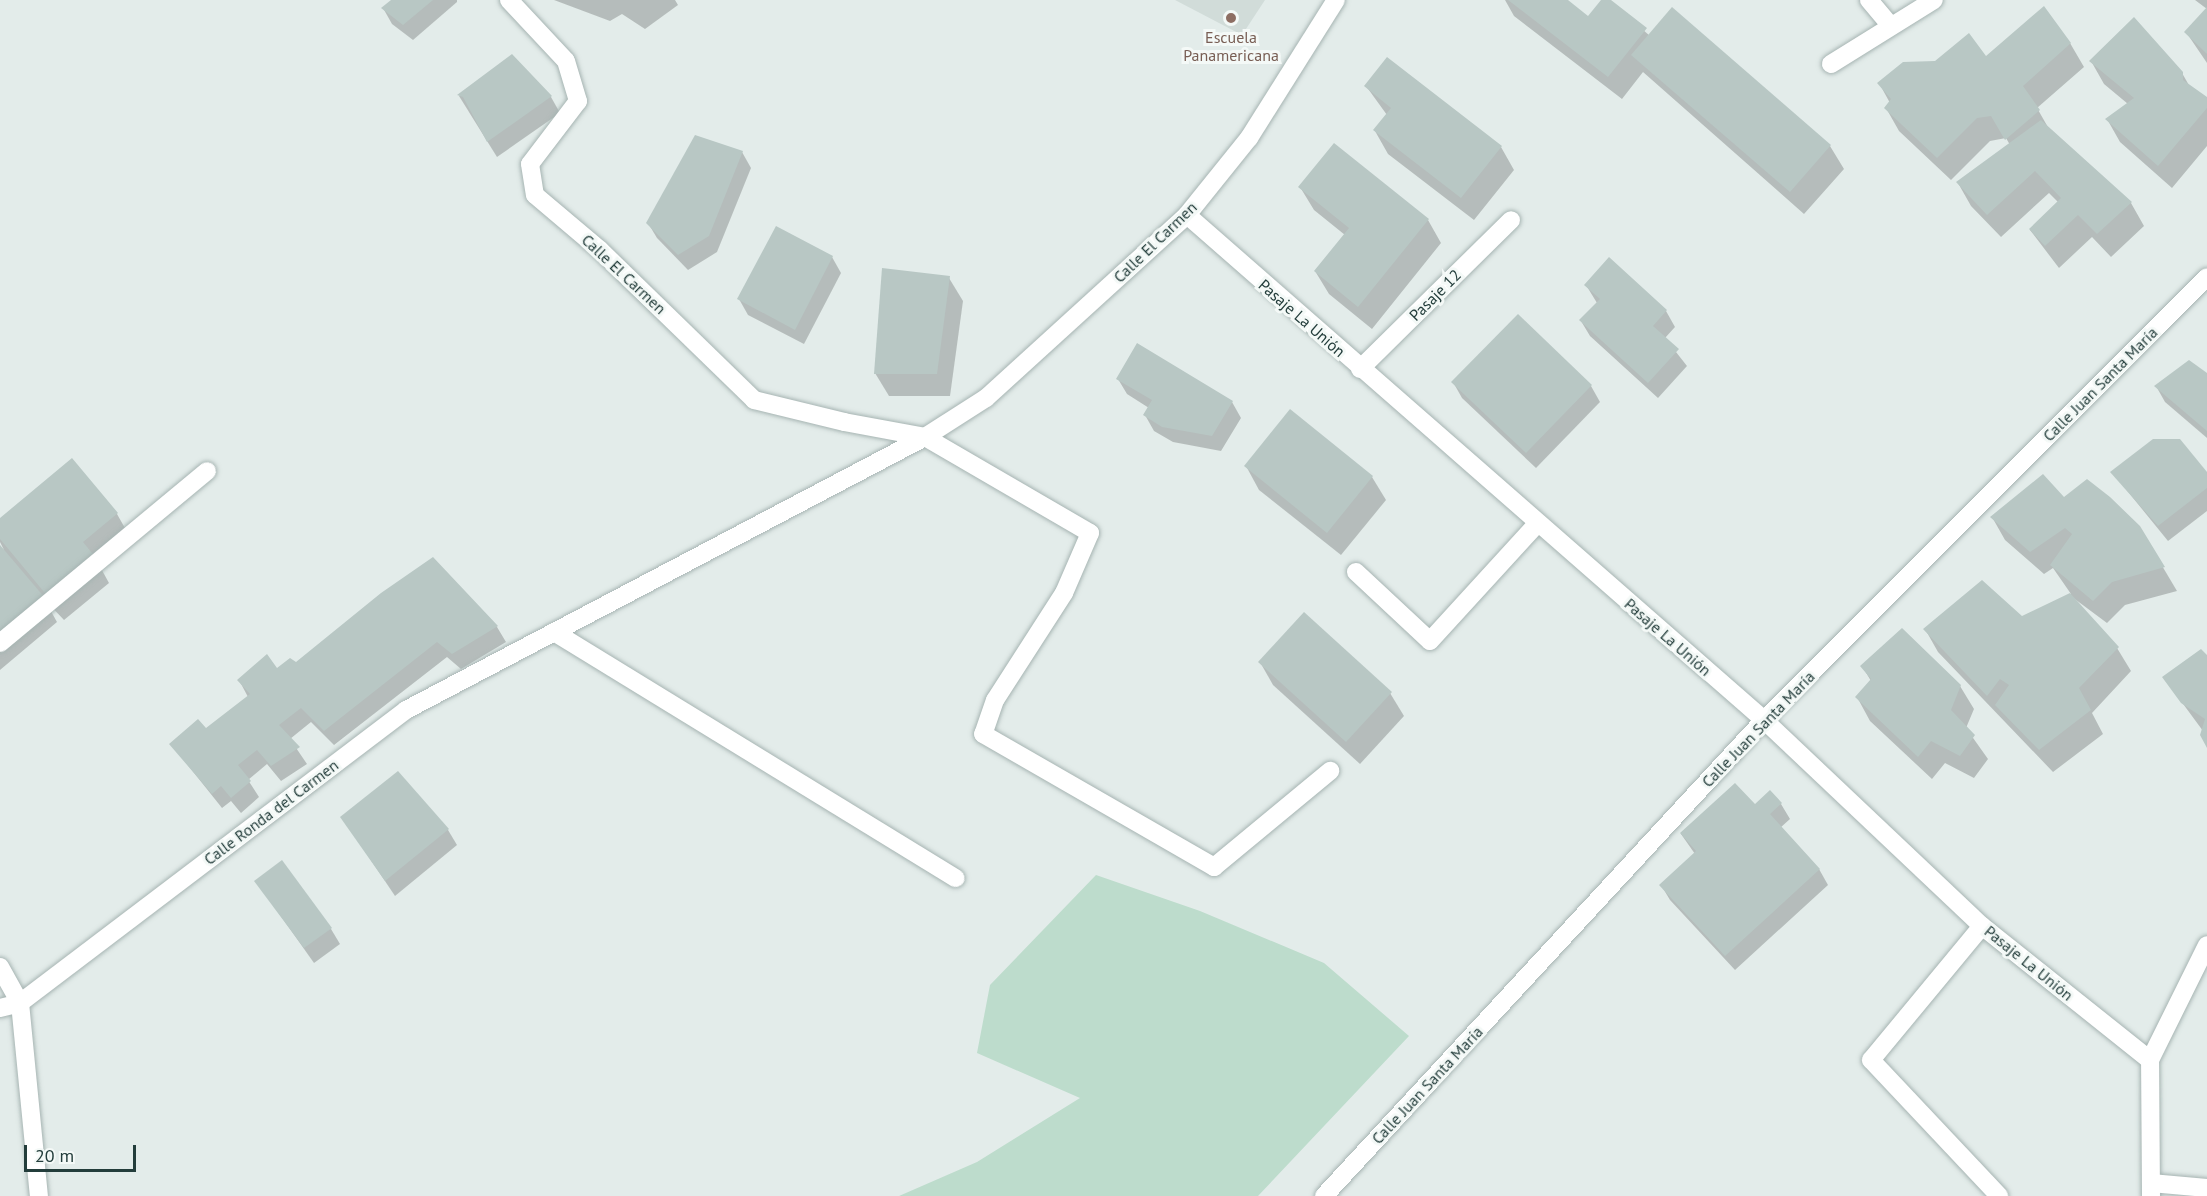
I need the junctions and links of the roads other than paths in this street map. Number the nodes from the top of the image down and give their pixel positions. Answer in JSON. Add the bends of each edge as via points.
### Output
{"nodes":[{"id":1,"x":508,"y":0,"type":"edge"},
{"id":2,"x":1335,"y":0,"type":"edge"},
{"id":3,"x":1869,"y":0,"type":"edge"},
{"id":4,"x":1934,"y":0,"type":"edge"},
{"id":5,"x":1891,"y":27,"type":"junction"},
{"id":6,"x":1831,"y":64,"type":"dead end"},
{"id":7,"x":1186,"y":214,"type":"junction"},
{"id":8,"x":1511,"y":220,"type":"dead end"},
{"id":9,"x":2207,"y":277,"type":"edge"},
{"id":10,"x":1360,"y":369,"type":"junction"},
{"id":11,"x":925,"y":437,"type":"junction"},
{"id":12,"x":207,"y":471,"type":"dead end"},
{"id":13,"x":1537,"y":524,"type":"junction"},
{"id":14,"x":1356,"y":572,"type":"dead end"},
{"id":15,"x":554,"y":632,"type":"junction"},
{"id":16,"x":0,"y":643,"type":"edge"},
{"id":17,"x":1764,"y":720,"type":"junction"},
{"id":18,"x":1330,"y":771,"type":"dead end"},
{"id":19,"x":956,"y":878,"type":"dead end"},
{"id":20,"x":1982,"y":926,"type":"junction"},
{"id":21,"x":2207,"y":945,"type":"edge"},
{"id":22,"x":0,"y":967,"type":"edge"},
{"id":23,"x":20,"y":1003,"type":"junction"},
{"id":24,"x":0,"y":1008,"type":"edge"},
{"id":25,"x":2150,"y":1060,"type":"junction"},
{"id":26,"x":2207,"y":1188,"type":"edge"},
{"id":27,"x":2151,"y":1189,"type":"edge"},
{"id":28,"x":39,"y":1196,"type":"edge"},
{"id":29,"x":1324,"y":1196,"type":"edge"},
{"id":30,"x":1999,"y":1196,"type":"edge"}],
"edges":[{"from":1,"to":11,"type":"street","name":"Calle El Carmen","via":[[566,60],[578,101],[530,164],[535,195],[600,250],[754,400]]},
{"from":2,"to":7,"type":"street","name":"Calle El Carmen","via":[[1250,138]]},
{"from":3,"to":5,"type":"street"},
{"from":4,"to":5,"type":"street"},
{"from":5,"to":6,"type":"street"},
{"from":7,"to":10,"type":"street","name":"Pasaje La Unión"},
{"from":7,"to":11,"type":"street","name":"Calle El Carmen","via":[[986,398]]},
{"from":8,"to":10,"type":"street","name":"Pasaje 12"},
{"from":9,"to":17,"type":"street","name":"Calle Juan Santa María"},
{"from":10,"to":13,"type":"street","name":"Pasaje La Unión"},
{"from":11,"to":15,"type":"street","name":"Calle El Carmen"},
{"from":11,"to":18,"type":"street","via":[[1090,533],[1064,593],[995,700],[983,734],[1214,867]]},
{"from":12,"to":16,"type":"street"},
{"from":13,"to":14,"type":"street","via":[[1430,641]]},
{"from":13,"to":17,"type":"street","name":"Pasaje La Unión"},
{"from":15,"to":19,"type":"street"},
{"from":15,"to":23,"type":"street","name":"Calle Ronda del Carmen","via":[[406,710]]},
{"from":17,"to":20,"type":"street","name":"Pasaje La Unión"},
{"from":17,"to":29,"type":"street","name":"Calle Juan Santa María"},
{"from":20,"to":25,"type":"street","name":"Pasaje La Unión"},
{"from":20,"to":30,"type":"street","via":[[1871,1060]]},
{"from":21,"to":25,"type":"street"},
{"from":22,"to":23,"type":"street"},
{"from":23,"to":24,"type":"street","name":"Calle Ronda del Carmen"},
{"from":23,"to":28,"type":"street"},
{"from":25,"to":27,"type":"street"},
{"from":26,"to":27,"type":"street"}]}
